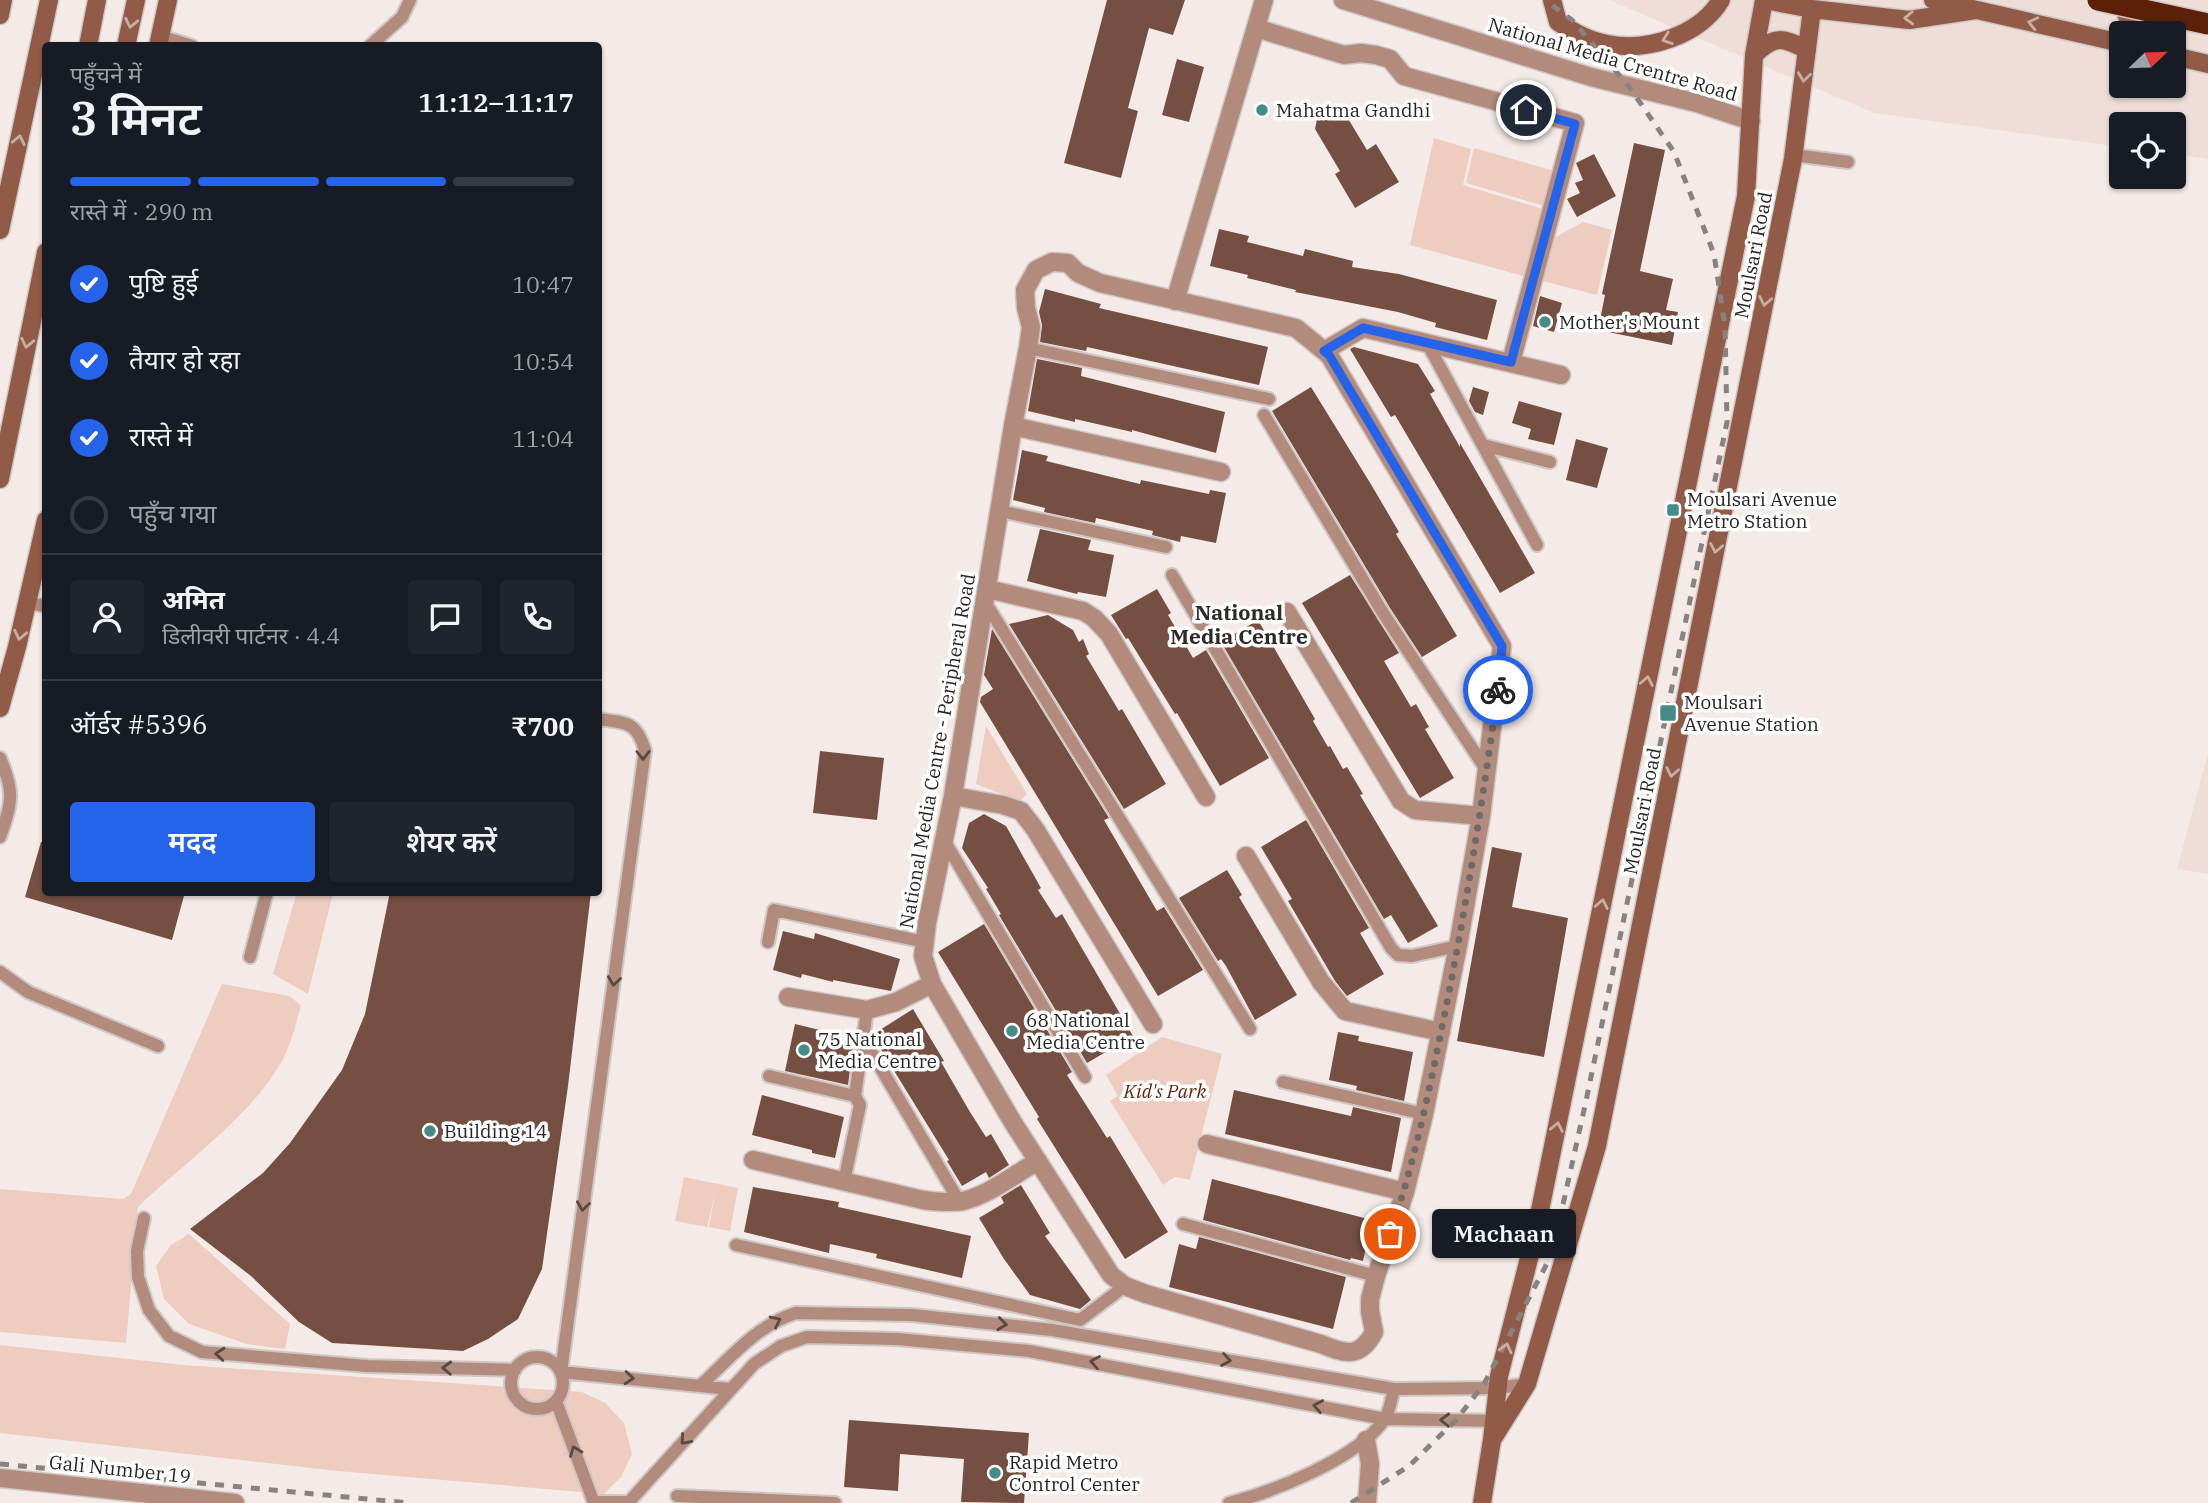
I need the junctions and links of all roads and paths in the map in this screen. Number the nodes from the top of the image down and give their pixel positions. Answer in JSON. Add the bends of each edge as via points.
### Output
{"nodes":[{"id":1,"x":3,"y":0,"type":"edge"},
{"id":2,"x":49,"y":0,"type":"edge"},
{"id":3,"x":97,"y":0,"type":"edge"},
{"id":4,"x":136,"y":0,"type":"edge"},
{"id":5,"x":168,"y":0,"type":"edge"},
{"id":6,"x":410,"y":0,"type":"edge"},
{"id":7,"x":1264,"y":0,"type":"edge"},
{"id":8,"x":1343,"y":0,"type":"edge"},
{"id":9,"x":1552,"y":0,"type":"edge"},
{"id":10,"x":1721,"y":0,"type":"edge"},
{"id":11,"x":1764,"y":0,"type":"edge"},
{"id":12,"x":1933,"y":0,"type":"edge"},
{"id":13,"x":2098,"y":0,"type":"edge"},
{"id":14,"x":2120,"y":0,"type":"edge"},
{"id":15,"x":1812,"y":9,"type":"junction"},
{"id":16,"x":1976,"y":10,"type":"junction"},
{"id":17,"x":0,"y":15,"type":"edge"},
{"id":18,"x":2129,"y":21,"type":"edge"},
{"id":19,"x":2208,"y":24,"type":"edge"},
{"id":20,"x":1256,"y":29,"type":"junction"},
{"id":21,"x":2109,"y":40,"type":"edge"},
{"id":22,"x":159,"y":41,"type":"edge"},
{"id":23,"x":89,"y":42,"type":"edge"},
{"id":24,"x":127,"y":42,"type":"edge"},
{"id":25,"x":374,"y":42,"type":"edge"},
{"id":26,"x":1807,"y":50,"type":"junction"},
{"id":27,"x":1754,"y":55,"type":"junction"},
{"id":28,"x":2186,"y":59,"type":"edge"},
{"id":29,"x":2208,"y":64,"type":"edge"},
{"id":30,"x":1751,"y":121,"type":"junction"},
{"id":31,"x":1794,"y":155,"type":"junction"},
{"id":32,"x":1848,"y":162,"type":"dead end"},
{"id":33,"x":0,"y":230,"type":"edge"},
{"id":34,"x":42,"y":272,"type":"edge"},
{"id":35,"x":1175,"y":301,"type":"junction"},
{"id":36,"x":1427,"y":343,"type":"junction"},
{"id":37,"x":1028,"y":348,"type":"junction"},
{"id":38,"x":1324,"y":351,"type":"junction"},
{"id":39,"x":1511,"y":362,"type":"junction"},
{"id":40,"x":1561,"y":375,"type":"dead end"},
{"id":41,"x":1269,"y":399,"type":"dead end"},
{"id":42,"x":1264,"y":415,"type":"dead end"},
{"id":43,"x":1013,"y":426,"type":"junction"},
{"id":44,"x":1483,"y":445,"type":"junction"},
{"id":45,"x":1550,"y":462,"type":"dead end"},
{"id":46,"x":1221,"y":472,"type":"dead end"},
{"id":47,"x":0,"y":479,"type":"edge"},
{"id":48,"x":1000,"y":511,"type":"junction"},
{"id":49,"x":42,"y":537,"type":"edge"},
{"id":50,"x":1537,"y":545,"type":"dead end"},
{"id":51,"x":1166,"y":547,"type":"dead end"},
{"id":52,"x":1172,"y":575,"type":"dead end"},
{"id":53,"x":986,"y":596,"type":"junction"},
{"id":54,"x":26,"y":603,"type":"junction"},
{"id":55,"x":42,"y":605,"type":"edge"},
{"id":56,"x":1287,"y":612,"type":"dead end"},
{"id":57,"x":0,"y":708,"type":"edge"},
{"id":58,"x":602,"y":720,"type":"edge"},
{"id":59,"x":0,"y":758,"type":"edge"},
{"id":60,"x":1487,"y":771,"type":"junction"},
{"id":61,"x":953,"y":796,"type":"junction"},
{"id":62,"x":1206,"y":797,"type":"dead end"},
{"id":63,"x":1481,"y":816,"type":"junction"},
{"id":64,"x":0,"y":837,"type":"edge"},
{"id":65,"x":945,"y":842,"type":"junction"},
{"id":66,"x":1246,"y":856,"type":"dead end"},
{"id":67,"x":266,"y":896,"type":"edge"},
{"id":68,"x":768,"y":942,"type":"dead end"},
{"id":69,"x":925,"y":942,"type":"junction"},
{"id":70,"x":1458,"y":946,"type":"junction"},
{"id":71,"x":250,"y":957,"type":"dead end"},
{"id":72,"x":0,"y":972,"type":"edge"},
{"id":73,"x":932,"y":984,"type":"junction"},
{"id":74,"x":788,"y":997,"type":"dead end"},
{"id":75,"x":867,"y":1010,"type":"junction"},
{"id":76,"x":1153,"y":1024,"type":"dead end"},
{"id":77,"x":1250,"y":1030,"type":"dead end"},
{"id":78,"x":1441,"y":1032,"type":"junction"},
{"id":79,"x":863,"y":1038,"type":"junction"},
{"id":80,"x":159,"y":1046,"type":"dead end"},
{"id":81,"x":769,"y":1076,"type":"dead end"},
{"id":82,"x":1085,"y":1077,"type":"dead end"},
{"id":83,"x":1283,"y":1082,"type":"dead end"},
{"id":84,"x":855,"y":1096,"type":"junction"},
{"id":85,"x":1424,"y":1114,"type":"junction"},
{"id":86,"x":1207,"y":1144,"type":"dead end"},
{"id":87,"x":753,"y":1160,"type":"dead end"},
{"id":88,"x":1038,"y":1161,"type":"junction"},
{"id":89,"x":844,"y":1182,"type":"junction"},
{"id":90,"x":1405,"y":1192,"type":"junction"},
{"id":91,"x":959,"y":1201,"type":"junction"},
{"id":92,"x":144,"y":1218,"type":"dead end"},
{"id":93,"x":1183,"y":1224,"type":"dead end"},
{"id":94,"x":736,"y":1245,"type":"dead end"},
{"id":95,"x":1376,"y":1276,"type":"junction"},
{"id":96,"x":1125,"y":1286,"type":"junction"},
{"id":97,"x":861,"y":1314,"type":"junction"},
{"id":98,"x":861,"y":1338,"type":"junction"},
{"id":99,"x":515,"y":1370,"type":"junction"},
{"id":100,"x":561,"y":1372,"type":"junction"},
{"id":101,"x":1527,"y":1384,"type":"junction"},
{"id":102,"x":701,"y":1385,"type":"junction"},
{"id":103,"x":1497,"y":1388,"type":"junction"},
{"id":104,"x":730,"y":1389,"type":"junction"},
{"id":105,"x":1394,"y":1389,"type":"junction"},
{"id":106,"x":556,"y":1401,"type":"junction"},
{"id":107,"x":1385,"y":1419,"type":"junction"},
{"id":108,"x":1497,"y":1427,"type":"junction"},
{"id":109,"x":1366,"y":1440,"type":"junction"},
{"id":110,"x":0,"y":1478,"type":"edge"},
{"id":111,"x":0,"y":1484,"type":"edge"},
{"id":112,"x":677,"y":1496,"type":"dead end"},
{"id":113,"x":594,"y":1502,"type":"edge"},
{"id":114,"x":628,"y":1502,"type":"edge"},
{"id":115,"x":235,"y":1503,"type":"edge"},
{"id":116,"x":835,"y":1503,"type":"edge"},
{"id":117,"x":1229,"y":1503,"type":"edge"},
{"id":118,"x":1367,"y":1503,"type":"edge"},
{"id":119,"x":1482,"y":1503,"type":"edge"}],
"edges":[{"from":1,"to":17,"type":"street"},
{"from":33,"to":2,"type":"street","one_way":true},
{"from":3,"to":23,"type":"street"},
{"from":4,"to":24,"type":"street","one_way":true},
{"from":5,"to":22,"type":"street"},
{"from":6,"to":25,"type":"lane","via":[[402,17]]},
{"from":7,"to":20,"type":"street"},
{"from":8,"to":30,"type":"street","name":"National Media Crentre Road"},
{"from":10,"to":9,"type":"street","one_way":true,"via":[[1684,33],[1629,47],[1576,34],[1558,22]]},
{"from":11,"to":15,"type":"street"},
{"from":11,"to":27,"type":"street","name":"Moulsari Road"},
{"from":12,"to":16,"type":"street"},
{"from":13,"to":19,"type":"highway","bridge":true},
{"from":14,"to":18,"type":"street"},
{"from":16,"to":15,"type":"street","one_way":true,"via":[[1909,20]]},
{"from":15,"to":26,"type":"street","name":"Moulsari Road"},
{"from":21,"to":16,"type":"street","one_way":true},
{"from":20,"to":35,"type":"street"},
{"from":20,"to":39,"type":"street","via":[[1344,55],[1376,55],[1390,60],[1405,76],[1575,124]]},
{"from":26,"to":27,"type":"street","via":[[1778,40],[1767,42]]},
{"from":26,"to":31,"type":"street","name":"Moulsari Road","one_way":true},
{"from":27,"to":30,"type":"street","name":"Moulsari Road"},
{"from":28,"to":29,"type":"street"},
{"from":103,"to":30,"type":"street","name":"Moulsari Road","one_way":true,"via":[[1535,1235],[1743,210]]},
{"from":31,"to":32,"type":"lane"},
{"from":31,"to":101,"type":"street","name":"Moulsari Road","one_way":true,"via":[[1597,1146]]},
{"from":34,"to":47,"type":"street","one_way":true},
{"from":35,"to":37,"type":"street","name":"National Media Centre - Peripheral Road","via":[[1100,283],[1068,263],[1052,262],[1036,270],[1025,290],[1031,327]]},
{"from":35,"to":38,"type":"street","name":"National Media Centre - Peripheral Road","via":[[1296,328]]},
{"from":36,"to":38,"type":"street","via":[[1363,328]]},
{"from":36,"to":39,"type":"street"},
{"from":36,"to":44,"type":"lane"},
{"from":37,"to":41,"type":"lane"},
{"from":37,"to":43,"type":"street","name":"National Media Centre - Peripheral Road"},
{"from":38,"to":60,"type":"street","name":"National Media Centre - Peripheral Road","via":[[1502,646]]},
{"from":39,"to":40,"type":"street"},
{"from":42,"to":60,"type":"lane","via":[[1383,613]]},
{"from":43,"to":46,"type":"street"},
{"from":43,"to":48,"type":"street","name":"National Media Centre - Peripheral Road"},
{"from":44,"to":45,"type":"lane"},
{"from":44,"to":50,"type":"lane"},
{"from":48,"to":51,"type":"lane"},
{"from":48,"to":53,"type":"street","name":"National Media Centre - Peripheral Road"},
{"from":49,"to":54,"type":"street"},
{"from":52,"to":70,"type":"lane","via":[[1391,948],[1398,955],[1412,956]]},
{"from":53,"to":61,"type":"street","name":"National Media Centre - Peripheral Road"},
{"from":53,"to":62,"type":"street","via":[[1083,611],[1094,618],[1122,655]]},
{"from":53,"to":77,"type":"lane"},
{"from":54,"to":55,"type":"lane"},
{"from":54,"to":57,"type":"street","one_way":true},
{"from":56,"to":63,"type":"street","via":[[1401,801],[1415,810]]},
{"from":58,"to":100,"type":"lane","one_way":true,"via":[[626,723],[639,732],[645,750]]},
{"from":59,"to":64,"type":"lane","via":[[10,784],[11,806]]},
{"from":60,"to":63,"type":"street","name":"National Media Centre - Peripheral Road"},
{"from":61,"to":65,"type":"street","name":"National Media Centre - Peripheral Road"},
{"from":61,"to":76,"type":"street","via":[[1020,811]]},
{"from":63,"to":70,"type":"street","name":"National Media Centre - Peripheral Road"},
{"from":65,"to":69,"type":"street","name":"National Media Centre - Peripheral Road"},
{"from":65,"to":82,"type":"lane"},
{"from":66,"to":78,"type":"street","via":[[1340,1007]]},
{"from":67,"to":71,"type":"lane"},
{"from":68,"to":69,"type":"lane","via":[[774,909]]},
{"from":69,"to":73,"type":"street","name":"National Media Centre - Peripheral Road","via":[[923,956]]},
{"from":70,"to":78,"type":"street","name":"National Media Centre - Peripheral Road"},
{"from":72,"to":80,"type":"lane","via":[[28,992]]},
{"from":73,"to":75,"type":"street"},
{"from":73,"to":88,"type":"street","name":"National Media Centre - Peripheral Road"},
{"from":74,"to":75,"type":"street"},
{"from":75,"to":79,"type":"lane"},
{"from":78,"to":85,"type":"street","name":"National Media Centre - Peripheral Road"},
{"from":79,"to":84,"type":"lane"},
{"from":79,"to":91,"type":"lane"},
{"from":81,"to":84,"type":"lane"},
{"from":83,"to":85,"type":"lane"},
{"from":84,"to":89,"type":"lane","via":[[860,1105]]},
{"from":85,"to":90,"type":"street","name":"National Media Centre - Peripheral Road"},
{"from":86,"to":90,"type":"street"},
{"from":87,"to":89,"type":"street"},
{"from":88,"to":91,"type":"street"},
{"from":88,"to":96,"type":"street","name":"National Media Centre - Peripheral Road","via":[[1111,1275]]},
{"from":89,"to":91,"type":"street","via":[[923,1200]]},
{"from":90,"to":95,"type":"street","name":"National Media Centre - Peripheral Road"},
{"from":99,"to":92,"type":"lane","one_way":true,"via":[[367,1366],[202,1352],[169,1336],[149,1310],[138,1277],[137,1251]]},
{"from":93,"to":95,"type":"lane"},
{"from":94,"to":96,"type":"lane","via":[[1080,1320]]},
{"from":95,"to":96,"type":"street","name":"National Media Centre - Peripheral Road","via":[[1370,1311],[1374,1332],[1363,1348],[1353,1352],[1340,1352]]},
{"from":97,"to":98,"type":"lane"},
{"from":102,"to":97,"type":"lane","one_way":true,"via":[[778,1318],[796,1313]]},
{"from":97,"to":105,"type":"lane","one_way":true,"via":[[1052,1330]]},
{"from":98,"to":104,"type":"lane","via":[[807,1337],[781,1346],[754,1364]]},
{"from":107,"to":98,"type":"lane","one_way":true,"via":[[1030,1351]]},
{"from":99,"to":100,"type":"lane","via":[[524,1361],[540,1357]]},
{"from":99,"to":106,"type":"lane","via":[[512,1390],[521,1404],[536,1409]]},
{"from":100,"to":102,"type":"lane","one_way":true},
{"from":100,"to":106,"type":"lane","via":[[563,1390]]},
{"from":101,"to":103,"type":"lane"},
{"from":101,"to":108,"type":"street","name":"Moulsari Road"},
{"from":102,"to":104,"type":"lane"},
{"from":103,"to":105,"type":"lane"},
{"from":103,"to":108,"type":"street","name":"Moulsari Road"},
{"from":104,"to":114,"type":"lane","one_way":true},
{"from":105,"to":107,"type":"lane"},
{"from":113,"to":106,"type":"lane","one_way":true},
{"from":108,"to":107,"type":"lane","one_way":true},
{"from":107,"to":109,"type":"lane"},
{"from":108,"to":119,"type":"street","name":"Moulsari Road"},
{"from":109,"to":117,"type":"lane","via":[[1326,1465],[1259,1496]]},
{"from":109,"to":118,"type":"street","via":[[1370,1464]]},
{"from":110,"to":111,"type":"street"},
{"from":110,"to":115,"type":"street","name":"Gali Number 19"},
{"from":112,"to":116,"type":"lane"},
{"from":113,"to":114,"type":"lane"}]}
